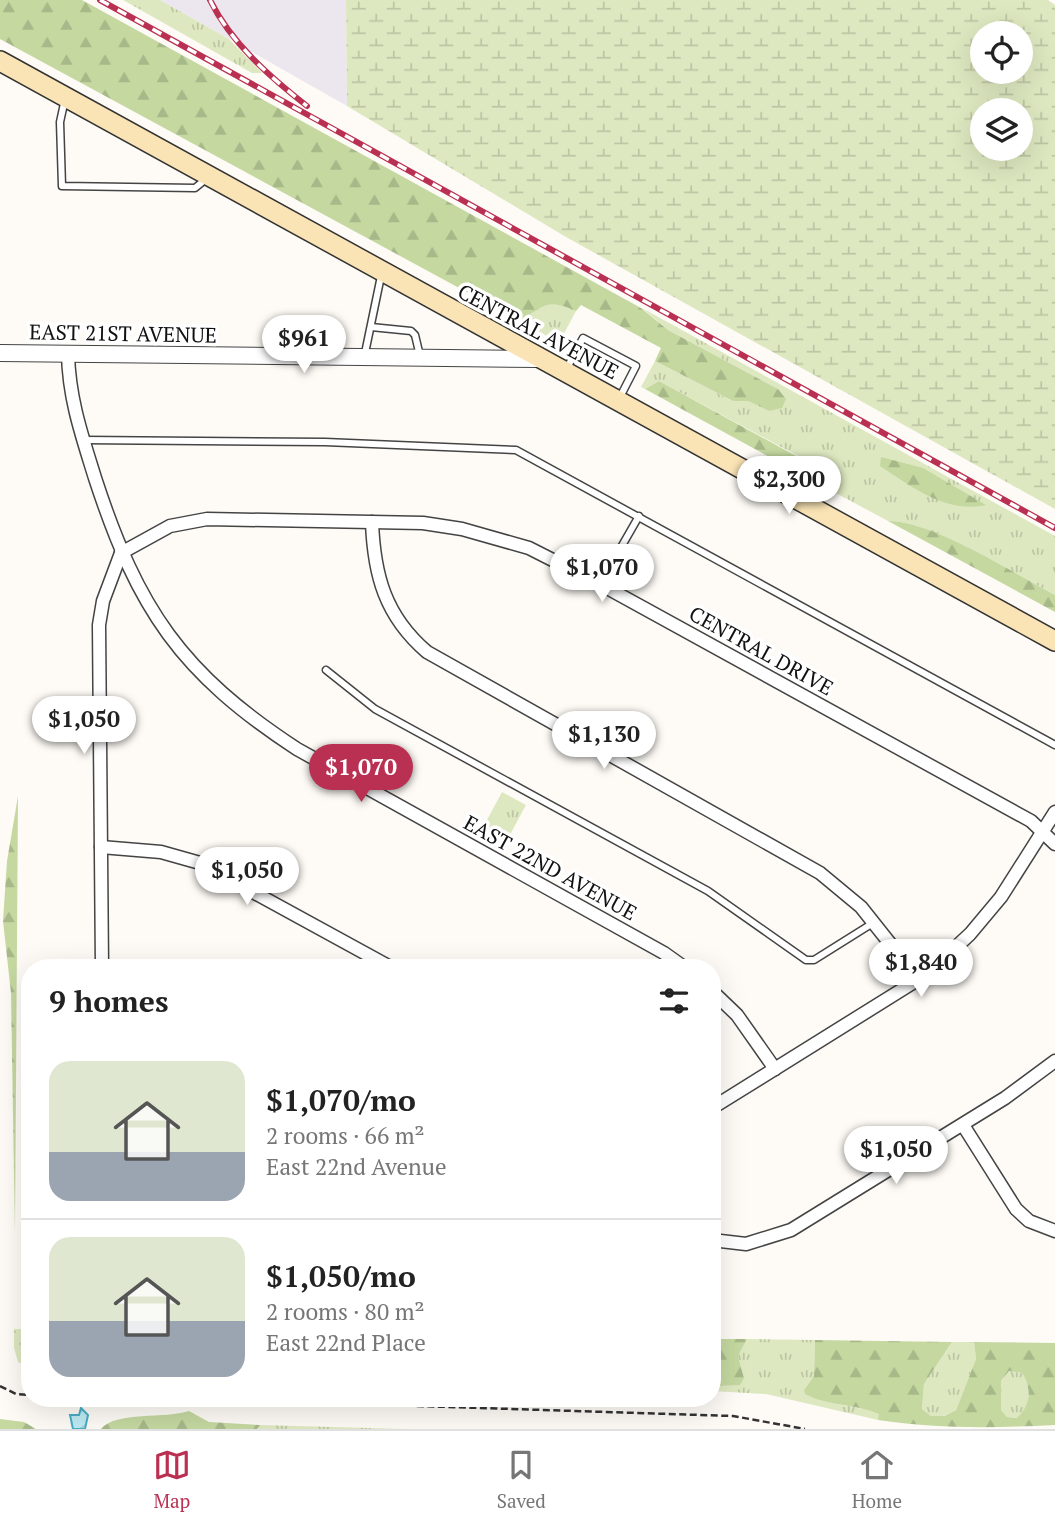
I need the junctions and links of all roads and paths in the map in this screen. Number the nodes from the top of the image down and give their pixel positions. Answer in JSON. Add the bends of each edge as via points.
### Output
{"nodes":[{"id":1,"x":0,"y":61,"type":"edge"},
{"id":2,"x":65,"y":97,"type":"junction"},
{"id":3,"x":209,"y":177,"type":"junction"},
{"id":4,"x":382,"y":274,"type":"junction"},
{"id":5,"x":371,"y":327,"type":"junction"},
{"id":6,"x":0,"y":353,"type":"edge"},
{"id":7,"x":68,"y":354,"type":"junction"},
{"id":8,"x":365,"y":358,"type":"junction"},
{"id":9,"x":421,"y":358,"type":"junction"},
{"id":10,"x":539,"y":359,"type":"junction"},
{"id":11,"x":564,"y":373,"type":"junction"},
{"id":12,"x":618,"y":401,"type":"junction"},
{"id":13,"x":83,"y":440,"type":"junction"},
{"id":14,"x":639,"y":516,"type":"junction"},
{"id":15,"x":372,"y":522,"type":"junction"},
{"id":16,"x":121,"y":553,"type":"junction"},
{"id":17,"x":600,"y":584,"type":"junction"},
{"id":18,"x":1055,"y":641,"type":"edge"},
{"id":19,"x":326,"y":670,"type":"dead end"},
{"id":20,"x":1055,"y":745,"type":"edge"},
{"id":21,"x":1055,"y":812,"type":"edge"},
{"id":22,"x":1044,"y":833,"type":"junction"},
{"id":23,"x":1055,"y":844,"type":"edge"},
{"id":24,"x":101,"y":847,"type":"junction"},
{"id":25,"x":875,"y":922,"type":"junction"},
{"id":26,"x":102,"y":959,"type":"edge"},
{"id":27,"x":376,"y":959,"type":"edge"},
{"id":28,"x":669,"y":959,"type":"edge"},
{"id":29,"x":919,"y":980,"type":"junction"},
{"id":30,"x":721,"y":1000,"type":"edge"},
{"id":31,"x":1055,"y":1061,"type":"edge"},
{"id":32,"x":775,"y":1069,"type":"junction"},
{"id":33,"x":721,"y":1102,"type":"edge"},
{"id":34,"x":963,"y":1125,"type":"junction"},
{"id":35,"x":1055,"y":1231,"type":"edge"},
{"id":36,"x":721,"y":1242,"type":"edge"},
{"id":37,"x":0,"y":1386,"type":"edge"},
{"id":38,"x":21,"y":1394,"type":"edge"},
{"id":39,"x":449,"y":1407,"type":"edge"},
{"id":40,"x":805,"y":1429,"type":"edge"}],
"edges":[{"from":1,"to":2,"type":"main road","name":"CENTRAL AVENUE"},
{"from":2,"to":3,"type":"main road","name":"CENTRAL AVENUE"},
{"from":2,"to":3,"type":"lane","via":[[60,122],[62,186],[195,188]]},
{"from":3,"to":4,"type":"main road","name":"CENTRAL AVENUE"},
{"from":4,"to":5,"type":"lane"},
{"from":4,"to":10,"type":"main road","name":"CENTRAL AVENUE"},
{"from":5,"to":8,"type":"lane"},
{"from":5,"to":9,"type":"lane","via":[[411,331]]},
{"from":6,"to":7,"type":"street","name":"EAST 21ST AVENUE"},
{"from":7,"to":8,"type":"street","name":"EAST 21ST AVENUE"},
{"from":7,"to":13,"type":"street","name":"EAST 22ND AVENUE","via":[[70,396]]},
{"from":8,"to":9,"type":"street","name":"EAST 21ST AVENUE"},
{"from":9,"to":10,"type":"street","name":"EAST 21ST AVENUE"},
{"from":10,"to":11,"type":"main road","name":"CENTRAL AVENUE"},
{"from":11,"to":12,"type":"main road","name":"CENTRAL AVENUE"},
{"from":11,"to":12,"type":"lane","via":[[583,338],[636,366]]},
{"from":12,"to":18,"type":"main road","name":"CENTRAL AVENUE"},
{"from":13,"to":14,"type":"lane","via":[[504,448],[525,454]]},
{"from":13,"to":16,"type":"street","name":"EAST 22ND AVENUE"},
{"from":14,"to":17,"type":"lane"},
{"from":14,"to":20,"type":"lane"},
{"from":15,"to":16,"type":"street","name":"CENTRAL DRIVE","via":[[194,520],[170,526]]},
{"from":15,"to":17,"type":"street","name":"CENTRAL DRIVE","via":[[423,523],[488,536],[537,552]]},
{"from":15,"to":25,"type":"street","via":[[375,568],[382,592],[398,623],[427,652],[804,862],[836,884]]},
{"from":16,"to":24,"type":"street","via":[[99,625]]},
{"from":16,"to":28,"type":"street","name":"EAST 22ND AVENUE","via":[[184,656],[212,687],[258,724]]},
{"from":17,"to":22,"type":"street","name":"CENTRAL DRIVE","via":[[1031,821]]},
{"from":19,"to":25,"type":"lane","via":[[375,709],[720,897],[806,960],[814,960]]},
{"from":21,"to":22,"type":"street"},
{"from":22,"to":23,"type":"street","name":"CENTRAL DRIVE"},
{"from":22,"to":29,"type":"street","via":[[986,916]]},
{"from":24,"to":26,"type":"street"},
{"from":24,"to":27,"type":"street","via":[[149,850],[200,863]]},
{"from":25,"to":29,"type":"street"},
{"from":29,"to":32,"type":"street"},
{"from":30,"to":32,"type":"street"},
{"from":31,"to":34,"type":"street"},
{"from":32,"to":33,"type":"street"},
{"from":34,"to":35,"type":"street","via":[[1016,1209],[1029,1221]]},
{"from":34,"to":36,"type":"street","via":[[791,1230],[761,1242]]},
{"from":37,"to":38,"type":"path"},
{"from":39,"to":40,"type":"path","via":[[733,1416]]}]}
